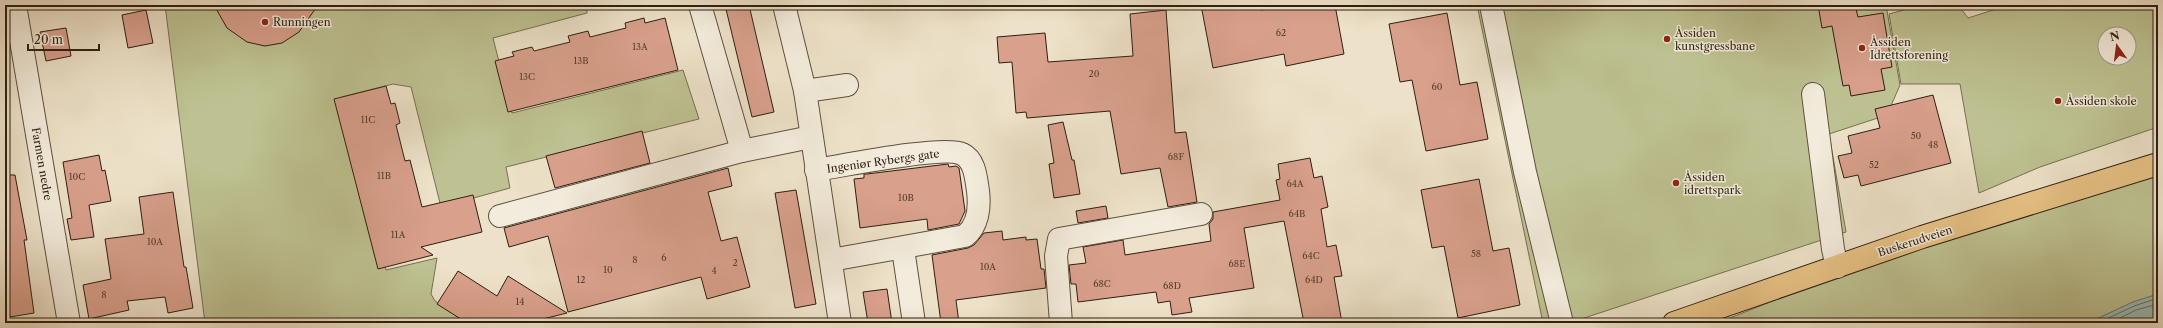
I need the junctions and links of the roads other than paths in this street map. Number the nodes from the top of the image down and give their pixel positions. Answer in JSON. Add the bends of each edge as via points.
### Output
{"nodes":[{"id":1,"x":14,"y":5,"type":"edge"},
{"id":2,"x":700,"y":5,"type":"edge"},
{"id":3,"x":784,"y":5,"type":"edge"},
{"id":4,"x":1491,"y":5,"type":"edge"},
{"id":5,"x":847,"y":85,"type":"dead end"},
{"id":6,"x":805,"y":91,"type":"junction"},
{"id":7,"x":1813,"y":94,"type":"dead end"},
{"id":8,"x":811,"y":137,"type":"junction"},
{"id":9,"x":742,"y":151,"type":"junction"},
{"id":10,"x":2158,"y":164,"type":"edge"},
{"id":11,"x":816,"y":170,"type":"junction"},
{"id":12,"x":1201,"y":214,"type":"dead end"},
{"id":13,"x":500,"y":216,"type":"dead end"},
{"id":14,"x":903,"y":249,"type":"junction"},
{"id":15,"x":831,"y":260,"type":"junction"},
{"id":16,"x":1837,"y":267,"type":"junction"},
{"id":17,"x":69,"y":323,"type":"edge"},
{"id":18,"x":840,"y":323,"type":"edge"},
{"id":19,"x":914,"y":323,"type":"edge"},
{"id":20,"x":1061,"y":323,"type":"edge"},
{"id":21,"x":1562,"y":323,"type":"edge"},
{"id":22,"x":1674,"y":323,"type":"edge"}],
"edges":[{"from":1,"to":17,"type":"street","name":"Farmen nedre"},
{"from":2,"to":9,"type":"street"},
{"from":3,"to":6,"type":"street","name":"Ingeniør Rybergs gate"},
{"from":4,"to":21,"type":"street","via":[[1525,172]]},
{"from":5,"to":6,"type":"street"},
{"from":6,"to":8,"type":"street","name":"Ingeniør Rybergs gate"},
{"from":7,"to":16,"type":"street"},
{"from":8,"to":9,"type":"street"},
{"from":8,"to":11,"type":"street","name":"Ingeniør Rybergs gate"},
{"from":9,"to":13,"type":"street"},
{"from":10,"to":16,"type":"main road","name":"Buskerudveien"},
{"from":11,"to":14,"type":"street","name":"Ingeniør Rybergs gate","via":[[952,151],[962,154],[970,161],[979,201],[976,221],[971,232],[965,236]]},
{"from":11,"to":15,"type":"street","name":"Ingeniør Rybergs gate"},
{"from":12,"to":20,"type":"street","via":[[1059,239],[1056,256]]},
{"from":14,"to":15,"type":"street","name":"Ingeniør Rybergs gate"},
{"from":14,"to":19,"type":"street"},
{"from":15,"to":18,"type":"street","name":"Ingeniør Rybergs gate"},
{"from":16,"to":22,"type":"main road","name":"Buskerudveien"}]}
